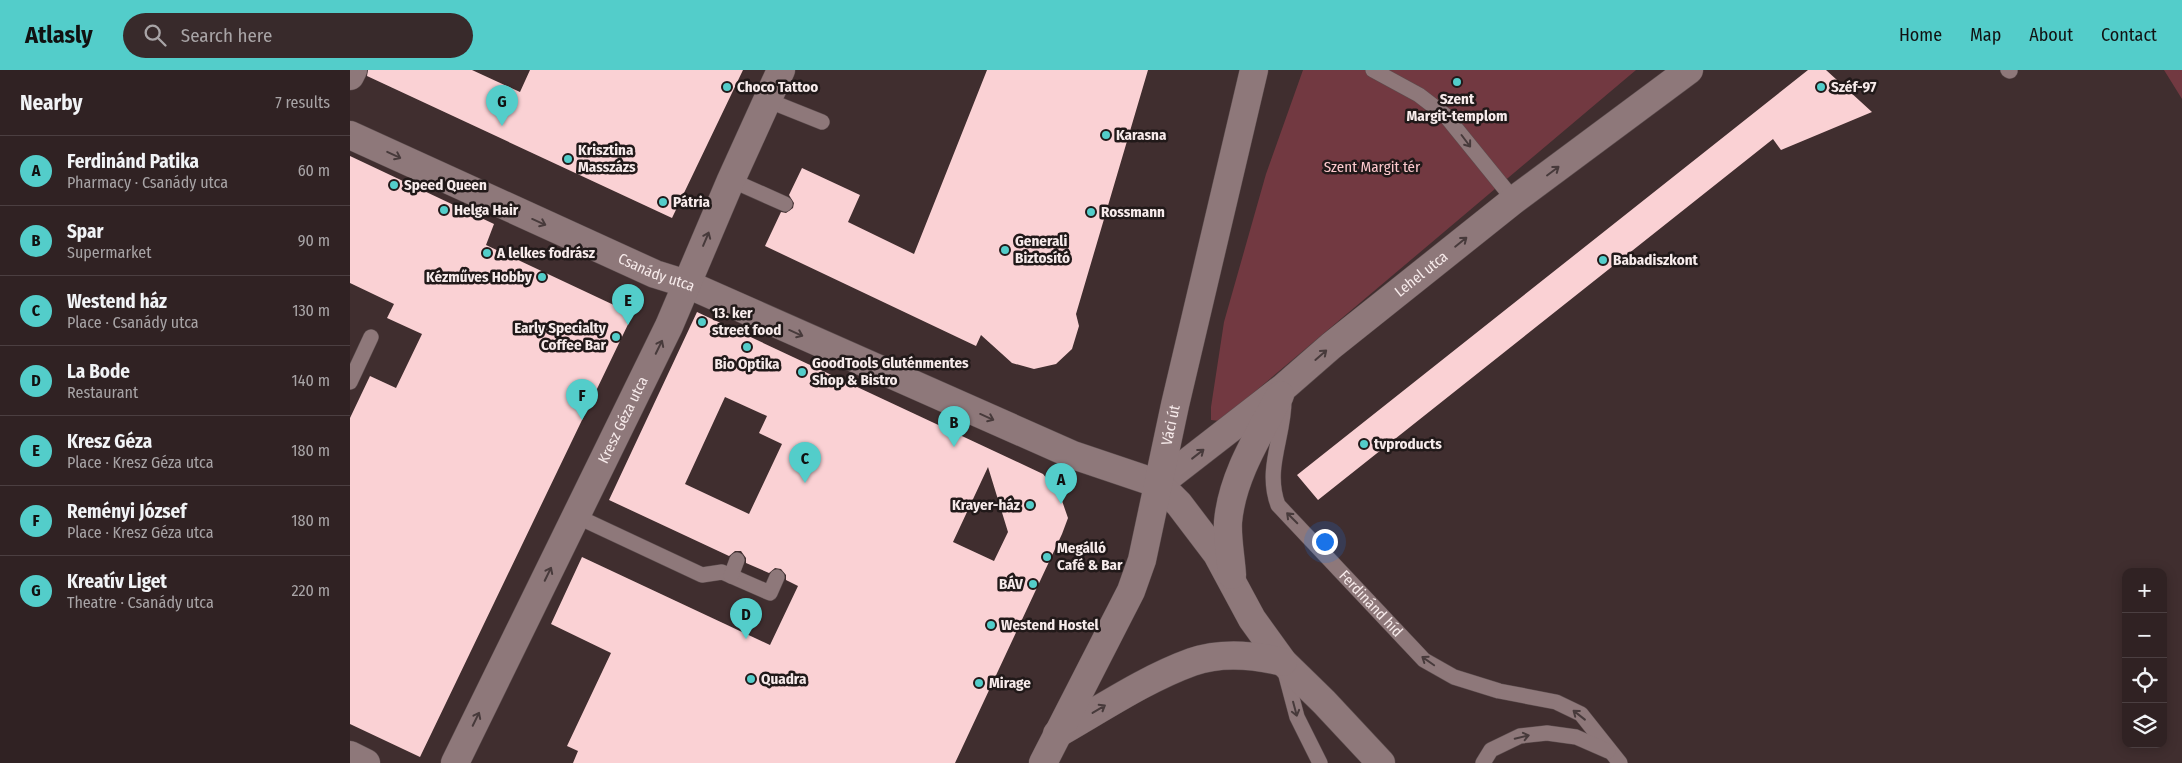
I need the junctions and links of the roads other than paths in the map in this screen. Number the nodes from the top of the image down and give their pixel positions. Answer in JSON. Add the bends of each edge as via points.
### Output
{"nodes":[{"id":1,"x":353,"y":70,"type":"edge"},
{"id":2,"x":781,"y":70,"type":"edge"},
{"id":3,"x":1254,"y":70,"type":"edge"},
{"id":4,"x":1373,"y":70,"type":"edge"},
{"id":5,"x":1679,"y":74,"type":"edge"},
{"id":6,"x":350,"y":76,"type":"edge"},
{"id":7,"x":767,"y":100,"type":"junction"},
{"id":8,"x":822,"y":122,"type":"dead end"},
{"id":9,"x":350,"y":134,"type":"edge"},
{"id":10,"x":731,"y":180,"type":"junction"},
{"id":11,"x":1514,"y":200,"type":"junction"},
{"id":12,"x":785,"y":204,"type":"dead end"},
{"id":13,"x":687,"y":284,"type":"junction"},
{"id":14,"x":371,"y":337,"type":"dead end"},
{"id":15,"x":350,"y":382,"type":"edge"},
{"id":16,"x":1284,"y":387,"type":"junction"},
{"id":17,"x":1159,"y":484,"type":"junction"},
{"id":18,"x":576,"y":516,"type":"junction"},
{"id":19,"x":737,"y":560,"type":"dead end"},
{"id":20,"x":730,"y":576,"type":"junction"},
{"id":21,"x":777,"y":577,"type":"dead end"},
{"id":22,"x":1232,"y":581,"type":"junction"},
{"id":23,"x":1283,"y":662,"type":"junction"},
{"id":24,"x":1058,"y":734,"type":"junction"},
{"id":25,"x":350,"y":755,"type":"edge"},
{"id":26,"x":1615,"y":758,"type":"edge"},
{"id":27,"x":366,"y":763,"type":"edge"},
{"id":28,"x":455,"y":763,"type":"edge"},
{"id":29,"x":1042,"y":763,"type":"edge"},
{"id":30,"x":1320,"y":763,"type":"edge"},
{"id":31,"x":1381,"y":763,"type":"edge"},
{"id":32,"x":1483,"y":763,"type":"edge"}],
"edges":[{"from":1,"to":6,"type":"street"},
{"from":2,"to":7,"type":"street","name":"Kresz Géza utca"},
{"from":3,"to":17,"type":"street","name":"Váci út","via":[[1174,405]]},
{"from":4,"to":11,"type":"lane","one_way":true,"via":[[1419,94],[1445,115]]},
{"from":11,"to":5,"type":"street","name":"Lehel utca","one_way":true},
{"from":7,"to":8,"type":"lane"},
{"from":7,"to":10,"type":"street","name":"Kresz Géza utca"},
{"from":9,"to":13,"type":"street","name":"Csanády utca","one_way":true,"via":[[655,274]]},
{"from":10,"to":12,"type":"lane"},
{"from":13,"to":10,"type":"street","name":"Kresz Géza utca","one_way":true},
{"from":16,"to":11,"type":"street","name":"Lehel utca","one_way":true},
{"from":13,"to":17,"type":"street","name":"Csanády utca","one_way":true,"via":[[1073,455]]},
{"from":18,"to":13,"type":"street","name":"Kresz Géza utca","one_way":true},
{"from":14,"to":15,"type":"lane"},
{"from":17,"to":16,"type":"street","name":"Lehel utca","one_way":true},
{"from":16,"to":22,"type":"street","via":[[1232,495],[1228,524]]},
{"from":26,"to":16,"type":"lane","name":"Ferdinánd híd","one_way":true,"via":[[1580,714],[1556,702],[1499,691],[1454,677],[1424,660],[1278,505],[1273,484],[1278,434],[1285,413]]},
{"from":17,"to":22,"type":"street","via":[[1200,531]]},
{"from":17,"to":24,"type":"street","name":"Váci út","via":[[1132,591]]},
{"from":18,"to":20,"type":"lane","via":[[702,575],[722,572]]},
{"from":28,"to":18,"type":"street","name":"Kresz Géza utca","one_way":true},
{"from":19,"to":20,"type":"lane"},
{"from":20,"to":21,"type":"lane","via":[[770,593]]},
{"from":22,"to":23,"type":"street","via":[[1252,619]]},
{"from":24,"to":23,"type":"street","one_way":true,"via":[[1114,701],[1193,662],[1242,656]]},
{"from":23,"to":30,"type":"lane","one_way":true,"via":[[1297,717]]},
{"from":23,"to":31,"type":"street"},
{"from":24,"to":29,"type":"street","name":"Váci út"},
{"from":25,"to":27,"type":"street"},
{"from":32,"to":26,"type":"lane","name":"Ferdinánd híd","one_way":true,"via":[[1491,750],[1520,736],[1547,733],[1576,737]]}]}
